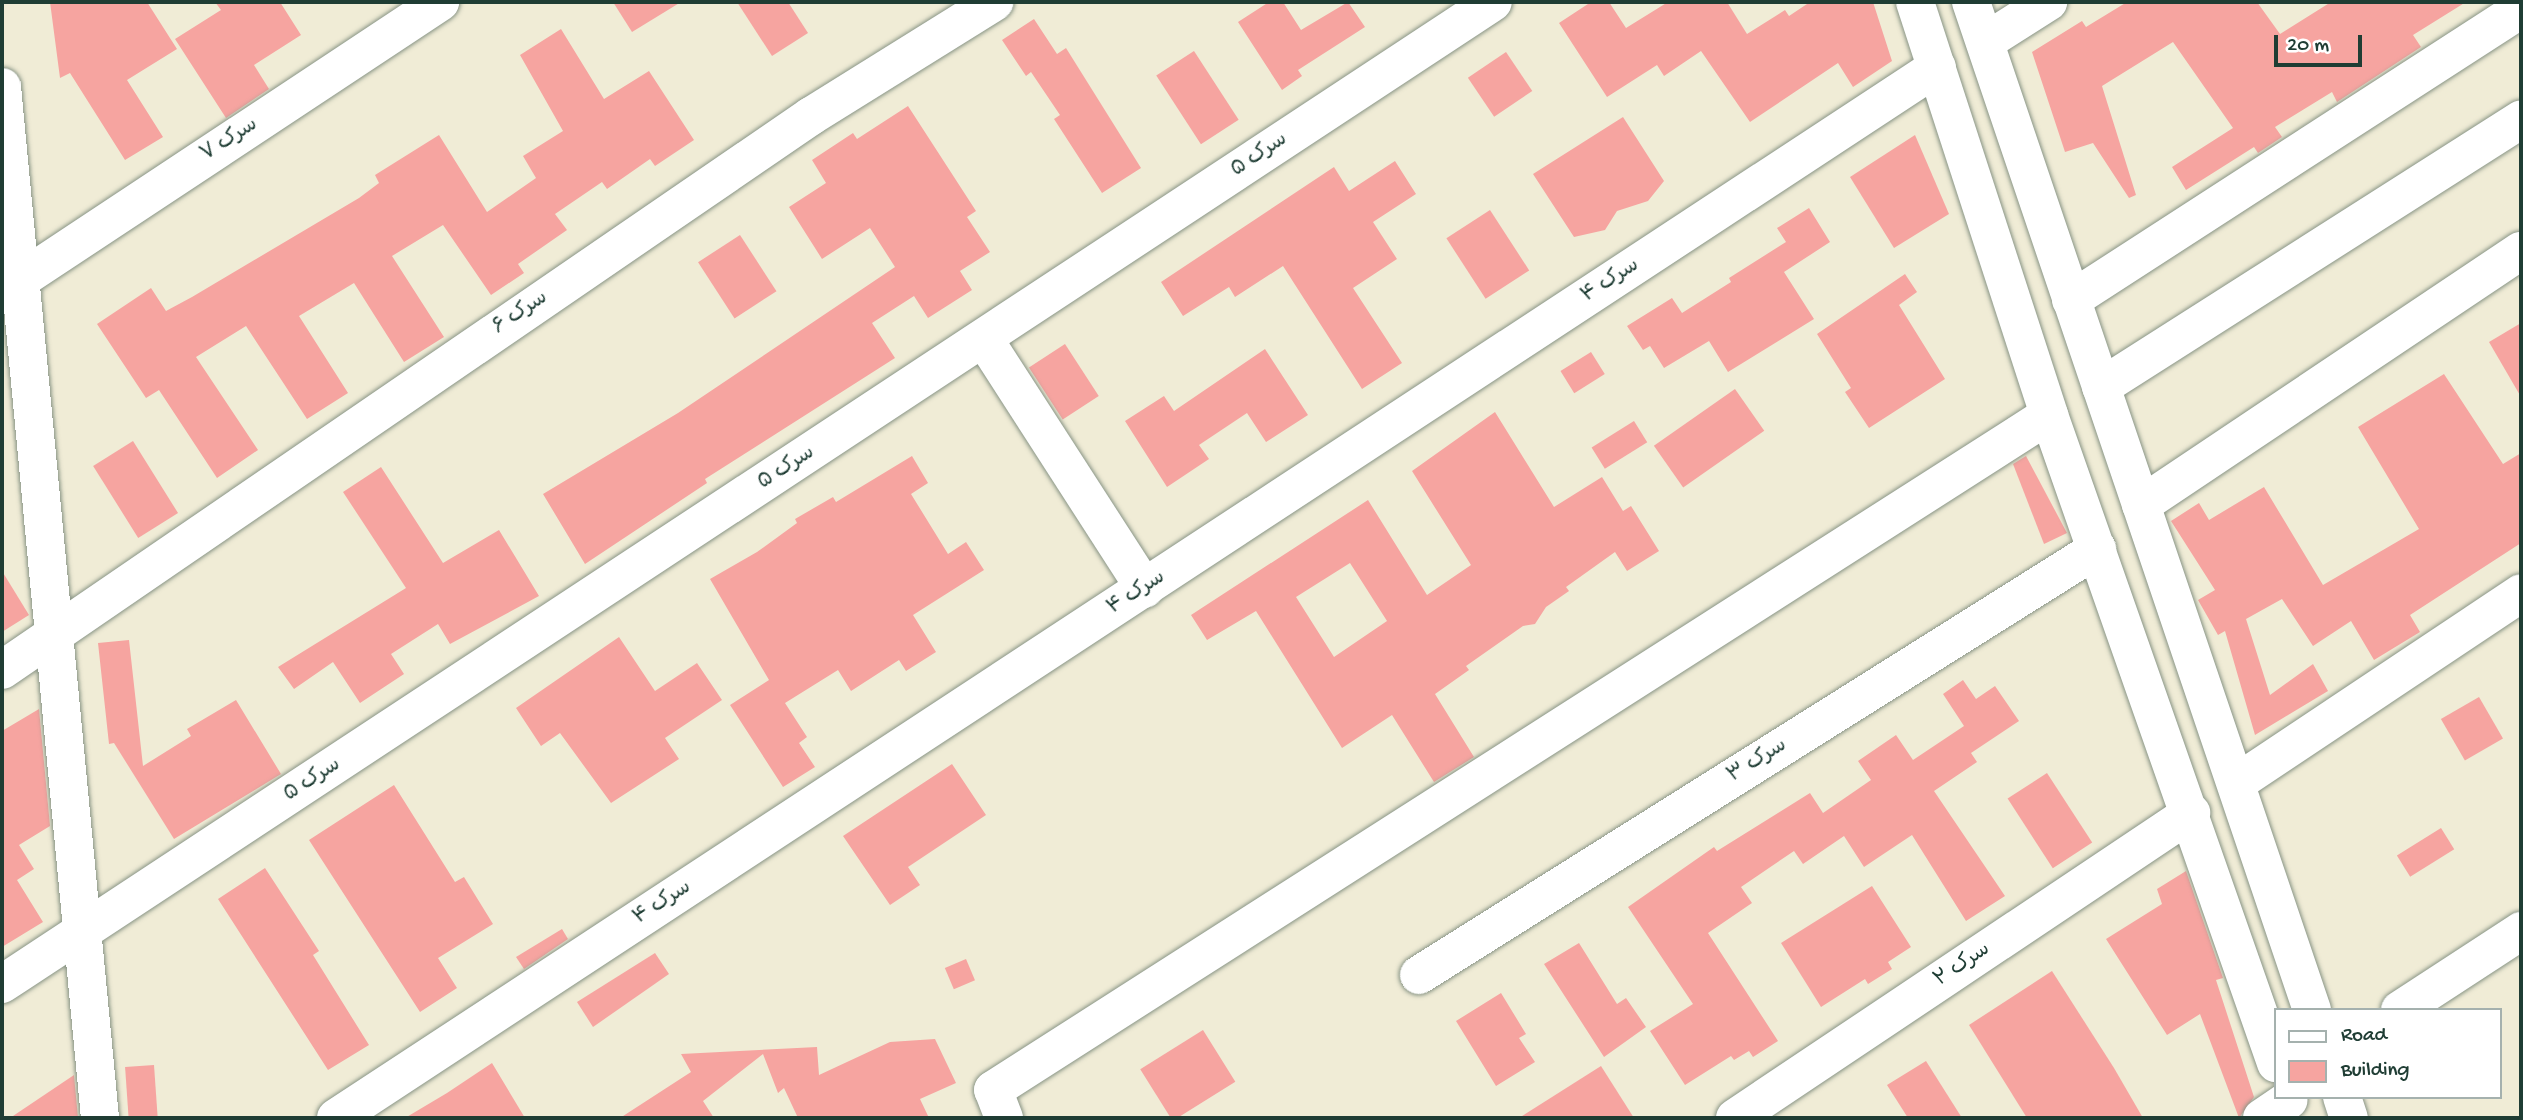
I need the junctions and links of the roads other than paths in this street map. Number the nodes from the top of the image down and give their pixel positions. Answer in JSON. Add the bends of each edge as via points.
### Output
{"nodes":[{"id":1,"x":440,"y":2,"type":"edge"},
{"id":2,"x":994,"y":2,"type":"edge"},
{"id":3,"x":1493,"y":2,"type":"edge"},
{"id":4,"x":1915,"y":2,"type":"edge"},
{"id":5,"x":1972,"y":2,"type":"edge"},
{"id":6,"x":2048,"y":2,"type":"edge"},
{"id":7,"x":2521,"y":9,"type":"edge"},
{"id":8,"x":1985,"y":42,"type":"junction"},
{"id":9,"x":1937,"y":67,"type":"junction"},
{"id":10,"x":2,"y":87,"type":"edge"},
{"id":11,"x":2521,"y":118,"type":"edge"},
{"id":12,"x":2521,"y":251,"type":"edge"},
{"id":13,"x":20,"y":280,"type":"junction"},
{"id":14,"x":2071,"y":300,"type":"junction"},
{"id":15,"x":984,"y":340,"type":"junction"},
{"id":16,"x":14,"y":356,"type":"edge"},
{"id":17,"x":2101,"y":387,"type":"junction"},
{"id":18,"x":2049,"y":415,"type":"junction"},
{"id":19,"x":2141,"y":505,"type":"junction"},
{"id":20,"x":2096,"y":549,"type":"junction"},
{"id":21,"x":1145,"y":589,"type":"junction"},
{"id":22,"x":2521,"y":593,"type":"edge"},
{"id":23,"x":53,"y":634,"type":"junction"},
{"id":24,"x":2,"y":670,"type":"edge"},
{"id":25,"x":2238,"y":782,"type":"junction"},
{"id":26,"x":2191,"y":813,"type":"junction"},
{"id":27,"x":2521,"y":931,"type":"edge"},
{"id":28,"x":79,"y":933,"type":"junction"},
{"id":29,"x":1419,"y":975,"type":"dead end"},
{"id":30,"x":2,"y":984,"type":"edge"},
{"id":31,"x":2311,"y":1008,"type":"edge"},
{"id":32,"x":2403,"y":1008,"type":"edge"},
{"id":33,"x":2274,"y":1057,"type":"edge"},
{"id":34,"x":2343,"y":1099,"type":"edge"},
{"id":35,"x":100,"y":1118,"type":"edge"},
{"id":36,"x":336,"y":1118,"type":"edge"},
{"id":37,"x":1004,"y":1118,"type":"edge"},
{"id":38,"x":1735,"y":1118,"type":"edge"},
{"id":39,"x":2349,"y":1118,"type":"edge"}],
"edges":[{"from":1,"to":13,"type":"street","name":"سرک ۷"},
{"from":2,"to":23,"type":"street","name":"سرک ۶","via":[[811,116]]},
{"from":3,"to":15,"type":"street","name":"سرک ۵"},
{"from":4,"to":9,"type":"street"},
{"from":5,"to":8,"type":"street"},
{"from":6,"to":8,"type":"street"},
{"from":7,"to":14,"type":"street"},
{"from":8,"to":14,"type":"street"},
{"from":9,"to":18,"type":"street"},
{"from":9,"to":21,"type":"street","name":"سرک ۴"},
{"from":10,"to":13,"type":"street"},
{"from":11,"to":17,"type":"street"},
{"from":12,"to":19,"type":"street"},
{"from":13,"to":16,"type":"street"},
{"from":14,"to":17,"type":"street"},
{"from":15,"to":21,"type":"street"},
{"from":15,"to":28,"type":"street","name":"سرک ۵"},
{"from":16,"to":23,"type":"street"},
{"from":17,"to":19,"type":"street"},
{"from":18,"to":20,"type":"street"},
{"from":18,"to":37,"type":"street","via":[[993,1090]]},
{"from":19,"to":25,"type":"street"},
{"from":20,"to":26,"type":"street"},
{"from":20,"to":29,"type":"street","name":"سرک ۳"},
{"from":21,"to":36,"type":"street","name":"سرک ۴"},
{"from":22,"to":25,"type":"street"},
{"from":23,"to":24,"type":"street","name":"سرک ۶"},
{"from":23,"to":28,"type":"street"},
{"from":25,"to":31,"type":"street"},
{"from":26,"to":33,"type":"street"},
{"from":26,"to":38,"type":"street","name":"سرک ۲"},
{"from":27,"to":32,"type":"street"},
{"from":28,"to":30,"type":"street","name":"سرک ۵"},
{"from":28,"to":35,"type":"street"},
{"from":34,"to":39,"type":"street"}]}
